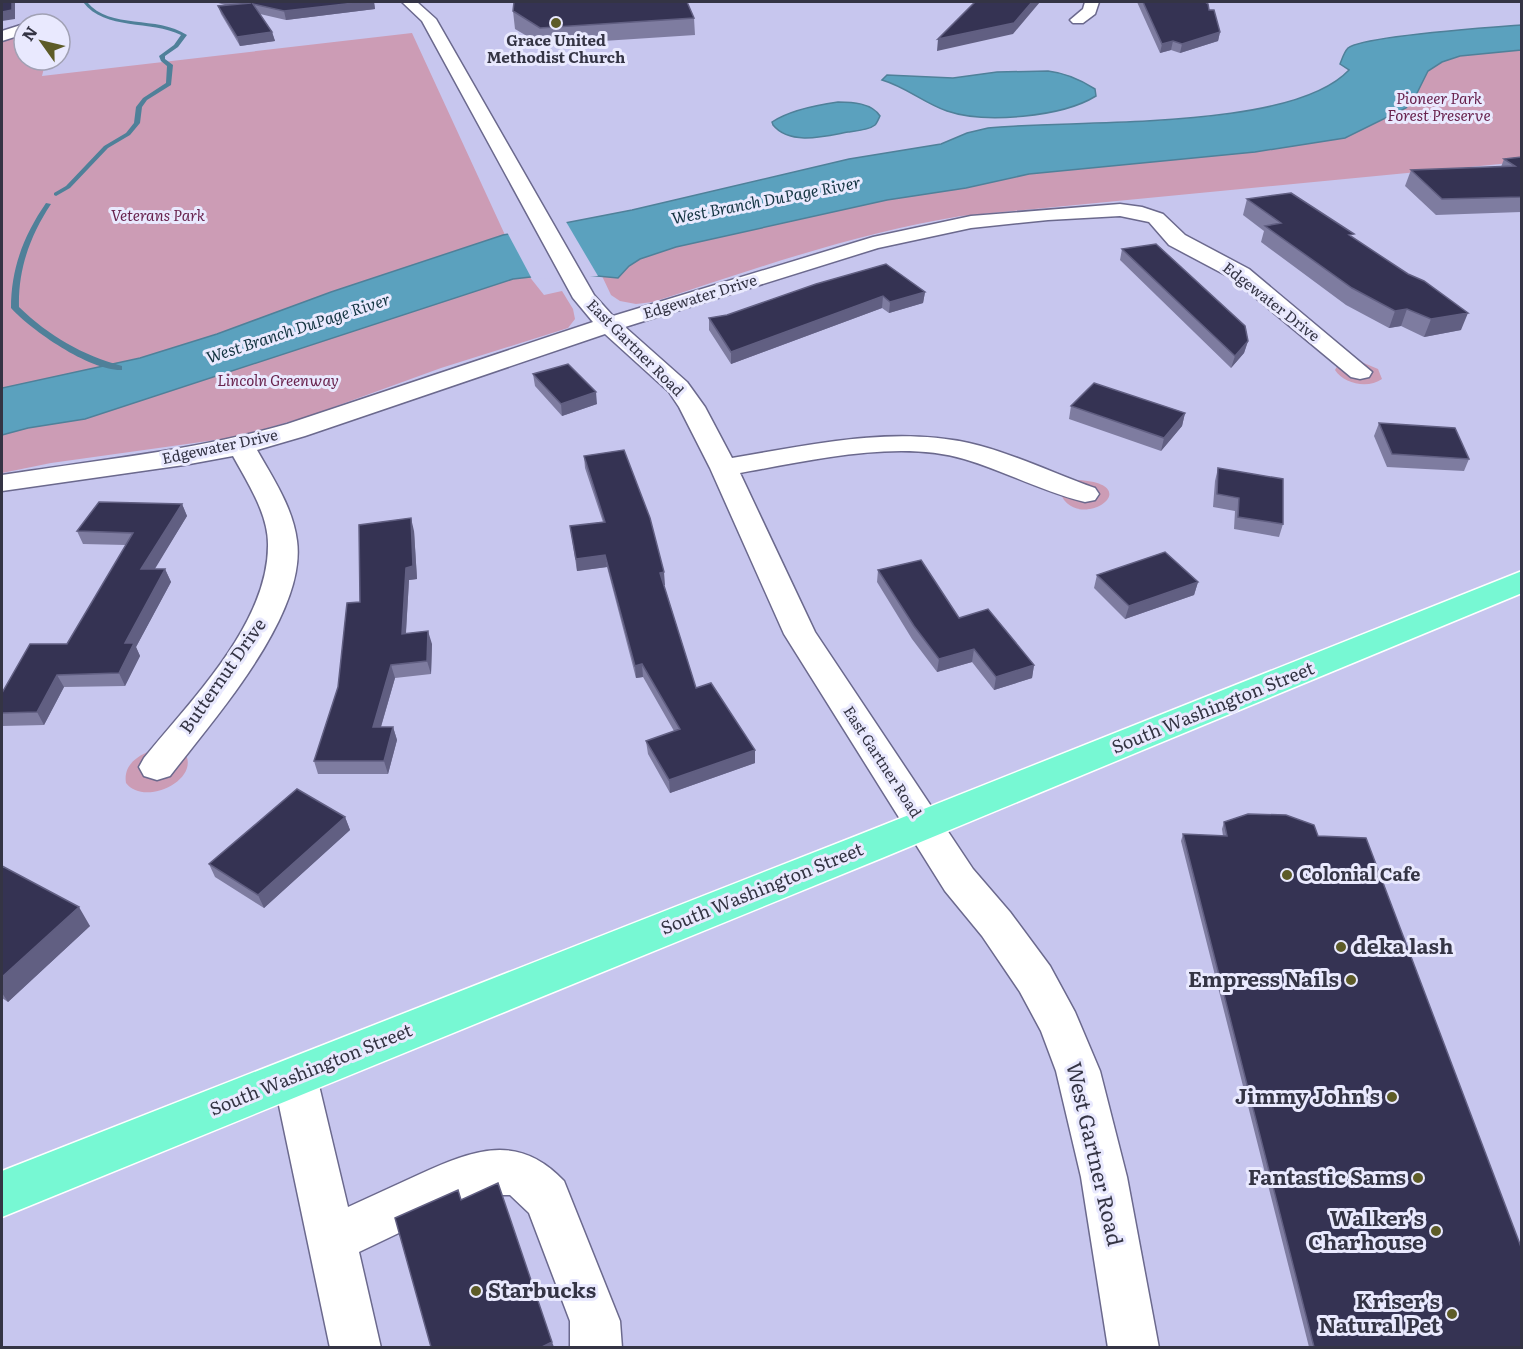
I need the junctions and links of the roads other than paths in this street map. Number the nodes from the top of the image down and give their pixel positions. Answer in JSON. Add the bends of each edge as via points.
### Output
{"nodes":[{"id":1,"x":409,"y":2,"type":"edge"},
{"id":2,"x":1092,"y":2,"type":"edge"},
{"id":3,"x":1078,"y":20,"type":"dead end"},
{"id":4,"x":609,"y":326,"type":"junction"},
{"id":5,"x":1360,"y":372,"type":"dead end"},
{"id":6,"x":241,"y":446,"type":"junction"},
{"id":7,"x":724,"y":468,"type":"junction"},
{"id":8,"x":2,"y":483,"type":"edge"},
{"id":9,"x":1085,"y":494,"type":"dead end"},
{"id":10,"x":1521,"y":581,"type":"edge"},
{"id":11,"x":158,"y":767,"type":"dead end"},
{"id":12,"x":923,"y":825,"type":"junction"},
{"id":13,"x":295,"y":1077,"type":"junction"},
{"id":14,"x":2,"y":1194,"type":"edge"},
{"id":15,"x":332,"y":1239,"type":"junction"},
{"id":16,"x":356,"y":1347,"type":"edge"},
{"id":17,"x":596,"y":1347,"type":"edge"},
{"id":18,"x":1134,"y":1347,"type":"edge"}],
"edges":[{"from":1,"to":4,"type":"street","name":"East Gartner Road","via":[[428,19],[584,298]]},
{"from":2,"to":3,"type":"street","via":[[1090,10]]},
{"from":4,"to":5,"type":"street","name":"Edgewater Drive","via":[[916,232],[1011,217],[1120,210],[1156,218],[1177,240],[1241,274]]},
{"from":4,"to":6,"type":"street","name":"Edgewater Drive"},
{"from":4,"to":7,"type":"street","name":"East Gartner Road","via":[[678,387]]},
{"from":6,"to":8,"type":"street","name":"Edgewater Drive"},
{"from":6,"to":11,"type":"street","name":"Butternut Drive","via":[[279,522],[283,543],[280,577],[269,610],[247,649]]},
{"from":7,"to":9,"type":"street","via":[[831,449],[920,444],[967,451]]},
{"from":7,"to":12,"type":"street","name":"East Gartner Road","via":[[800,634]]},
{"from":10,"to":12,"type":"main road","name":"South Washington Street"},
{"from":12,"to":13,"type":"main road","name":"South Washington Street"},
{"from":12,"to":18,"type":"street","name":"West Gartner Road","via":[[958,880],[1035,979],[1060,1025],[1078,1071],[1104,1177]]},
{"from":13,"to":14,"type":"main road","name":"South Washington Street"},
{"from":13,"to":15,"type":"street"},
{"from":15,"to":16,"type":"street"},
{"from":15,"to":17,"type":"street","via":[[465,1177],[484,1172],[519,1174],[536,1184],[547,1198],[595,1321]]}]}
